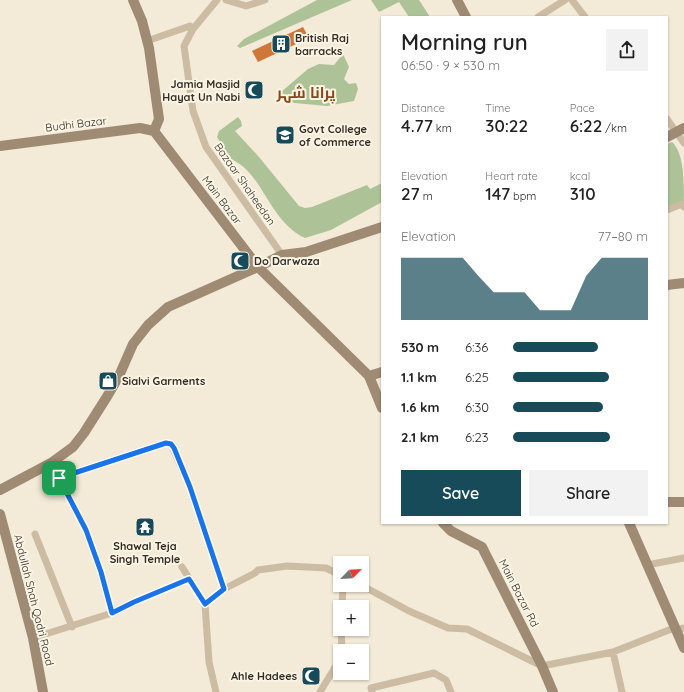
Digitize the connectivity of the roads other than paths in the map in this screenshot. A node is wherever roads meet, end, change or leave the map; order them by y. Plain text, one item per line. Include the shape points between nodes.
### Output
1 (133, 0) edge
2 (217, 0) edge
3 (226, 0) edge
4 (265, 0) edge
5 (456, 0) edge
6 (565, 0) edge
7 (572, 0) edge
8 (465, 16) edge
9 (540, 16) edge
10 (584, 16) edge
11 (193, 29) junction
12 (147, 41) junction
13 (668, 120) edge
14 (681, 130) edge
15 (154, 131) junction
16 (668, 136) edge
17 (684, 143) edge
18 (0, 146) edge
19 (684, 207) edge
20 (668, 210) edge
21 (381, 227) edge
22 (282, 255) junction
23 (258, 267) junction
24 (684, 283) edge
25 (668, 285) edge
26 (381, 372) edge
27 (369, 376) junction
28 (381, 406) edge
29 (51, 464) junction
30 (59, 478) junction
31 (0, 490) edge
32 (668, 502) edge
33 (684, 502) edge
34 (0, 514) edge
35 (444, 524) edge
36 (629, 524) edge
37 (35, 534) dead end
38 (684, 558) edge
39 (647, 565) junction
40 (182, 567) dead end
41 (333, 572) edge
42 (189, 579) junction
43 (224, 589) junction
44 (369, 589) edge
45 (205, 604) junction
46 (112, 613) junction
47 (72, 627) junction
48 (678, 629) edge
49 (33, 638) junction
50 (684, 648) edge
51 (613, 652) junction
52 (542, 666) junction
53 (333, 671) edge
54 (43, 692) edge
55 (216, 692) edge
56 (320, 692) edge
57 (372, 692) edge
58 (451, 692) edge
59 (553, 692) edge
60 (622, 692) edge

1 - 12 street
2 - 11 street, Bazaar Shaheedan
3 - 4 street via 246,6
5 - 8 street
6 - 9 street
7 - 10 street
11 - 12 street via 190,26
11 - 22 street, Bazaar Shaheedan via 184,46 185,57 194,111 206,147
12 - 15 street via 159,119
13 - 14 street
14 - 16 street
14 - 17 street
15 - 18 street, Budhi Bazar via 140,128
15 - 23 street, Main Bazar
19 - 20 street via 682,204
21 - 22 street via 306,252
22 - 23 street
23 - 27 street, Main Bazar
23 - 29 street via 168,307 148,325 133,344 119,376 84,433 73,447
24 - 25 street
26 - 27 street
27 - 28 street
29 - 30 street
29 - 31 street
30 - 43 street via 166,443 171,444 190,487
30 - 46 street via 86,530
32 - 33 street
34 - 49 street, Abdullah Shah Qadri Road
35 - 52 street, Main Bazar Rd via 451,531 482,547
36 - 39 street
37 - 47 street
38 - 39 street
39 - 48 street
40 - 42 street
41 - 43 street via 326,568 287,566 258,570 255,574
42 - 45 street
42 - 46 street
43 - 45 street
44 - 52 street via 409,611 448,628 467,629
45 - 55 street via 209,662
46 - 47 street
47 - 49 street
48 - 50 street
48 - 51 street
49 - 54 street, Abdullah Shah Qadri Road
51 - 52 street
51 - 60 street
52 - 59 street, Main Bazar Rd
53 - 56 street
57 - 58 street via 371,688 434,673 446,680

